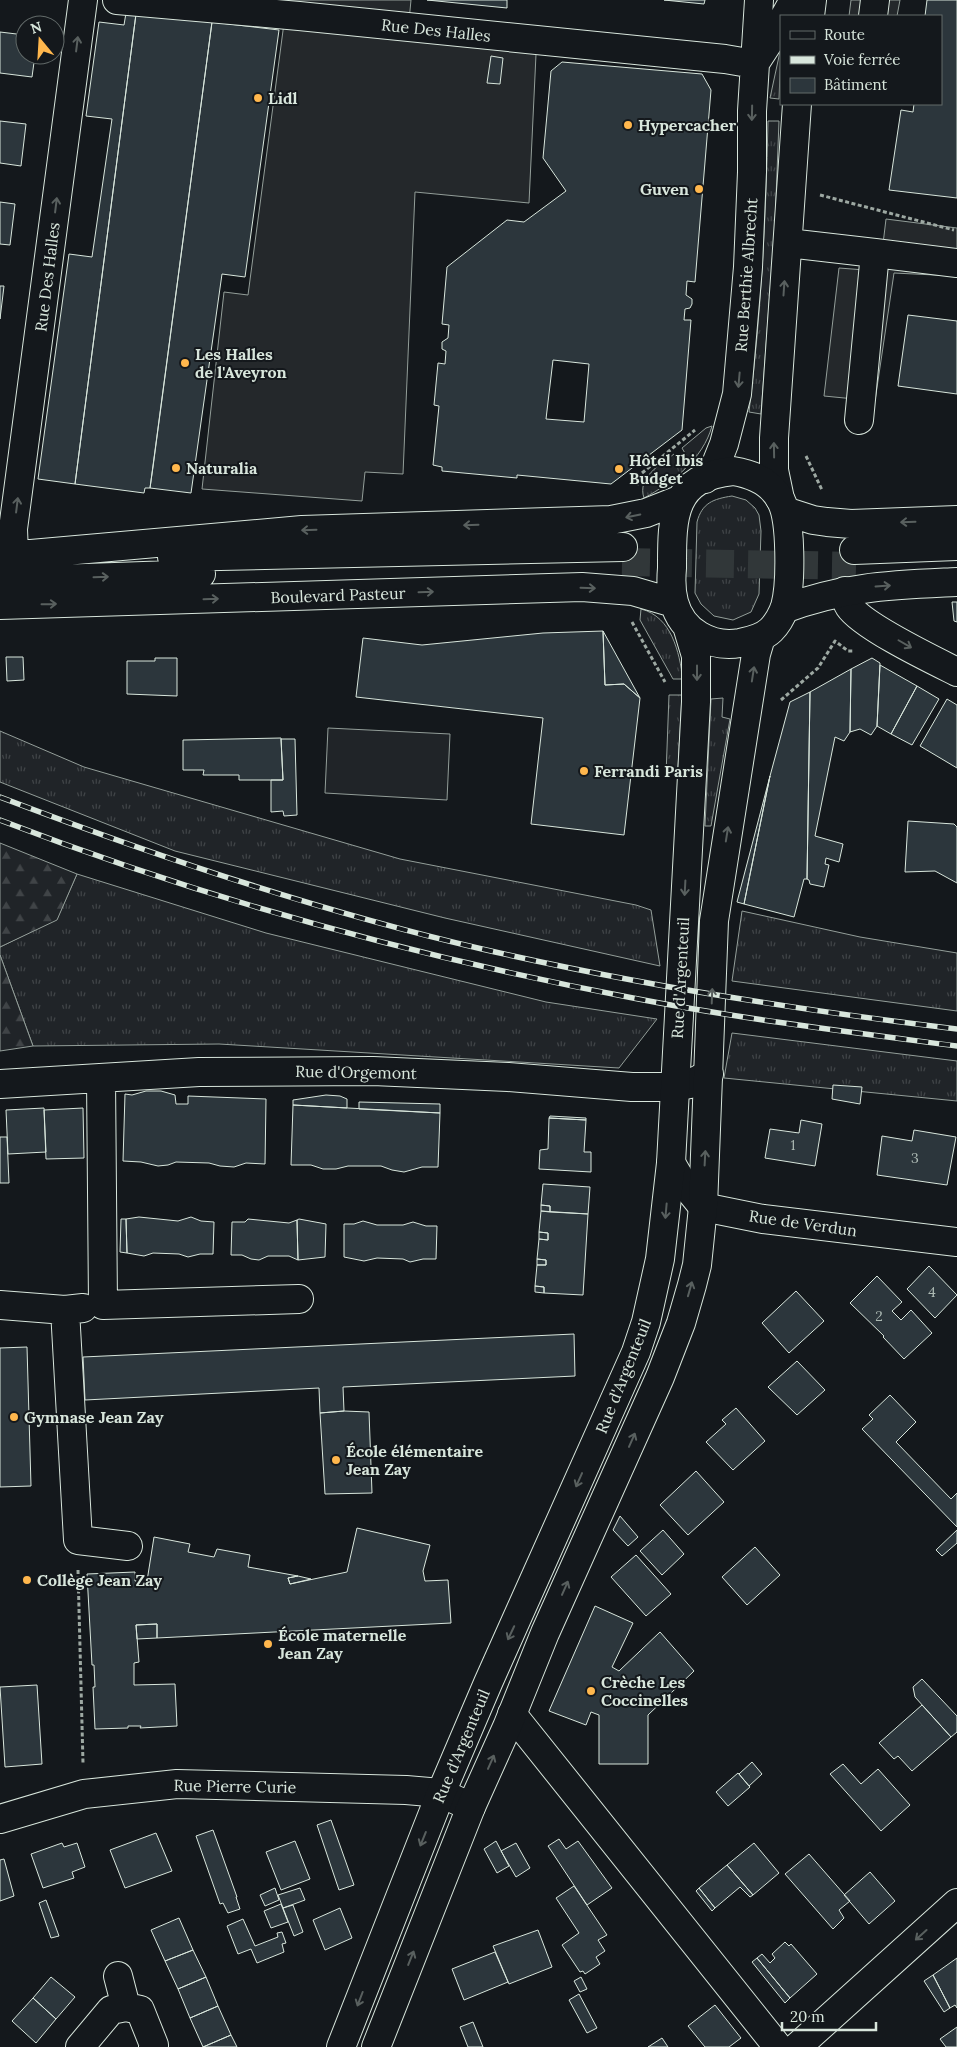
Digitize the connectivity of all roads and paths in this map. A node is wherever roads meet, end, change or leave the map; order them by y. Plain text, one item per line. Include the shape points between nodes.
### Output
1 (83, 0) edge
2 (116, 0) edge
3 (759, 0) edge
4 (794, 0) edge
5 (812, 0) edge
6 (875, 0) edge
7 (786, 15) edge
8 (810, 15) edge
9 (873, 15) edge
10 (780, 25) edge
11 (754, 64) junction
12 (797, 105) edge
13 (819, 194) dead end
14 (957, 231) edge
15 (788, 243) junction
16 (875, 253) junction
17 (957, 263) edge
18 (858, 420) dead end
19 (696, 429) dead end
20 (804, 449) dead end
21 (705, 479) junction
22 (633, 492) dead end
23 (823, 492) dead end
24 (679, 500) junction
25 (783, 505) junction
26 (957, 520) edge
27 (957, 546) edge
28 (15, 554) edge
29 (957, 562) edge
30 (0, 581) edge
31 (957, 582) edge
32 (845, 591) junction
33 (0, 605) edge
34 (784, 609) junction
35 (681, 615) junction
36 (629, 617) dead end
37 (761, 637) junction
38 (834, 641) dead end
39 (957, 672) edge
40 (672, 686) dead end
41 (781, 700) dead end
42 (709, 1074) junction
43 (102, 1078) junction
44 (0, 1084) edge
45 (674, 1088) junction
46 (671, 1163) junction
47 (702, 1207) junction
48 (957, 1242) edge
49 (299, 1299) dead end
50 (0, 1305) edge
51 (103, 1305) junction
52 (64, 1310) junction
53 (78, 1540) junction
54 (128, 1546) dead end
55 (512, 1714) junction
56 (441, 1793) junction
57 (84, 1794) junction
58 (471, 1807) junction
59 (0, 1820) edge
60 (957, 1902) edge
61 (118, 1976) dead end
62 (126, 2007) junction
63 (808, 2043) edge
64 (80, 2047) edge
65 (153, 2047) edge
66 (341, 2047) edge
67 (376, 2047) edge
68 (778, 2047) edge

28 -> 1 main road, Rue Des Halles via 13,529
2 - 11 main road, Rue Des Halles
3 - 11 main road, Rue Berthie Albrecht
4 - 7 main road
5 - 8 main road
6 - 9 main road
10 - 11 main road
11 -> 21 main road, Rue Berthie Albrecht via 748,267 737,394 724,444 716,464
12 - 15 main road
13 - 14 path
15 - 16 main road
25 -> 15 main road via 774,470 774,438
16 - 17 main road
16 - 18 main road
19 - 22 path via 642,473
20 - 23 path
21 - 24 main road
21 - 25 main road via 719,472 747,473 761,479
24 -> 28 main road via 646,514 610,520 302,530
24 - 35 main road via 672,530 671,586
26 -> 25 main road via 835,523 813,520
25 - 34 main road via 788,538
27 - 29 main road via 855,558
30 -> 28 main road, Boulevard Pasteur via 402,567 622,554 159,558
32 -> 31 main road
32 - 34 main road
32 -> 39 main road via 847,605 858,616
33 -> 35 main road, Boulevard Pasteur via 582,587 633,592
34 - 37 main road via 770,631
35 - 37 main road via 704,639 727,645
35 -> 45 main road, Rue d'Argenteuil via 693,642 697,670
36 - 40 path via 665,683
42 -> 37 main road, Rue d'Argenteuil via 714,921
38 - 41 path via 818,668
42 - 45 main road, Rue d'Orgemont
47 -> 42 main road, Rue d'Argenteuil
43 - 44 main road, Rue d'Orgemont
43 - 45 main road, Rue d'Orgemont via 199,1072 373,1071
43 - 51 main road
45 - 46 main road, Rue d'Argenteuil
46 - 47 main road
46 -> 56 main road, Rue d'Argenteuil via 660,1259 636,1352
47 - 48 main road, Rue de Verdun via 763,1219
55 -> 47 main road, Rue d'Argenteuil via 681,1323 697,1264
49 - 51 main road
50 - 52 main road
51 - 52 main road
52 - 53 main road
53 - 54 main road
53 - 57 path
58 -> 55 main road, Rue d'Argenteuil
55 - 68 main road
56 - 57 main road, Rue Pierre Curie via 177,1784
56 - 58 main road, Rue Pierre Curie
56 -> 66 main road, Rue d'Argenteuil
57 - 59 main road, Rue Pierre Curie
67 -> 58 main road, Rue d'Argenteuil
60 -> 63 main road
61 - 62 main road
62 - 64 main road via 111,2010
62 - 65 main road via 140,2010

